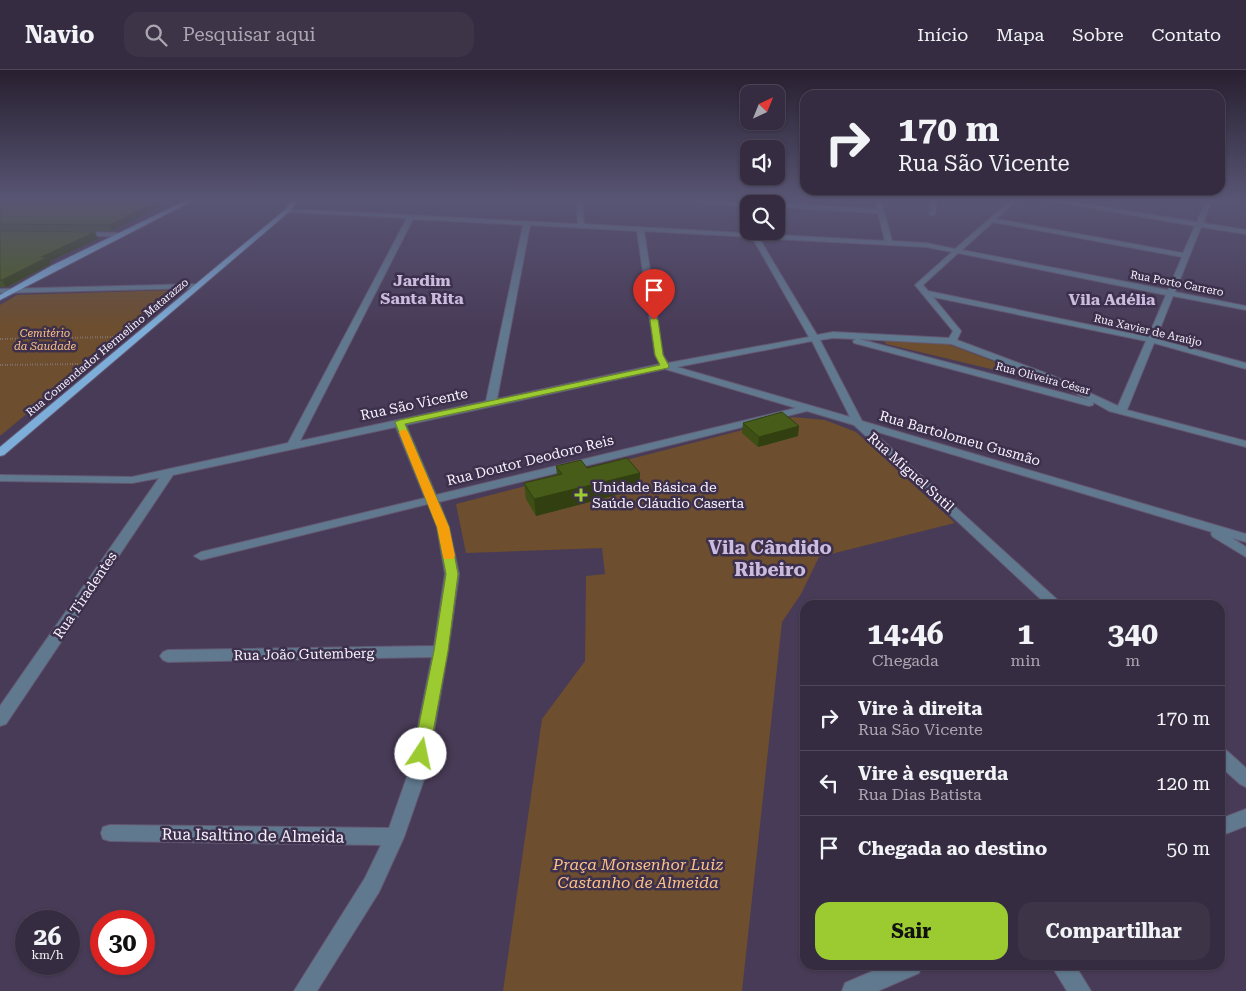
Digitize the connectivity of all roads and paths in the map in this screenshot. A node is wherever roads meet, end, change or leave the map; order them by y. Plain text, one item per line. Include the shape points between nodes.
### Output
1 (103, 243) edge
2 (249, 243) edge
3 (397, 243) edge
4 (523, 243) edge
5 (642, 243) edge
6 (759, 243) edge
7 (896, 243) edge
8 (965, 243) edge
9 (1115, 243) edge
10 (1191, 243) edge
11 (956, 251) junction
12 (1186, 256) junction
13 (197, 286) junction
14 (0, 291) edge
15 (10, 291) junction
16 (926, 293) junction
17 (1171, 293) junction
18 (0, 298) edge
19 (1246, 308) edge
20 (833, 335) joint
21 (114, 337) dead end
22 (814, 338) junction
23 (0, 339) edge
24 (1151, 340) junction
25 (875, 341) junction
26 (952, 341) junction
27 (78, 364) dead end
28 (0, 365) edge
29 (665, 366) junction
30 (1246, 366) edge
31 (1048, 377) junction
32 (1032, 388) junction
33 (491, 403) junction
34 (808, 408) junction
35 (1121, 411) junction
36 (400, 422) junction
37 (858, 424) junction
38 (1246, 444) edge
39 (292, 446) junction
40 (0, 453) edge
41 (169, 472) junction
42 (0, 478) edge
43 (432, 500) junction
44 (1207, 527) junction
45 (1246, 538) edge
46 (1246, 553) edge
47 (201, 556) dead end
48 (1051, 600) edge
49 (441, 651) junction
50 (168, 656) dead end
51 (0, 718) edge
52 (1225, 760) edge
53 (1246, 779) edge
54 (1246, 817) edge
55 (1225, 826) edge
56 (110, 833) dead end
57 (395, 838) junction
58 (901, 970) edge
59 (1065, 970) edge
60 (305, 991) edge
61 (853, 991) edge
62 (1080, 991) edge

1 - 15 main road
2 - 13 main road, Rua Comendador Hermelino Matarazzo
3 - 39 street
4 - 33 street
5 - 29 street via 659,355
6 - 22 street, Rua Miguel Sutil
7 - 11 street, Rua Porto Carrero
8 - 11 street
9 - 12 street
10 - 12 street
11 - 16 street via 920,285
11 - 17 street, Rua Porto Carrero
12 - 17 street
13 - 15 street
13 - 40 main road, Rua Comendador Hermelino Matarazzo
14 - 15 street
15 - 18 main road
16 - 24 street, Rua Xavier de Araújo
16 - 26 street via 957,331
17 - 19 street, Rua Porto Carrero
17 - 24 street
20 - 22 street, Rua São Vicente
20 - 25 street, Rua Oliveira César
21 - 23 path
22 - 29 street, Rua São Vicente
22 - 37 street, Rua Miguel Sutil
24 - 30 street, Rua Xavier de Araújo
24 - 35 street
25 - 26 street
25 - 32 street, Rua Oliveira César
26 - 31 street
27 - 28 path
29 - 33 street, Rua São Vicente
29 - 34 street, Rua Bartolomeu Gusmão
31 - 32 street
31 - 35 street
32 - 35 street, Rua Oliveira César
33 - 36 street, Rua São Vicente
34 - 37 street, Rua Bartolomeu Gusmão
34 - 43 street, Rua Doutor Deodoro Reis
35 - 38 street, Rua Oliveira César
36 - 39 street, Rua São Vicente
36 - 43 street
37 - 44 street, Rua Bartolomeu Gusmão
37 - 48 street, Rua Miguel Sutil
39 - 41 street, Rua São Vicente
41 - 42 street, Rua São Vicente via 132,480
41 - 51 street, Rua Tiradentes
43 - 47 street, Rua Doutor Deodoro Reis
43 - 49 street via 443,527 452,574
44 - 45 street, Rua Bartolomeu Gusmão
44 - 46 street
49 - 50 street, Rua João Gutemberg
49 - 57 street via 418,771
52 - 53 street
54 - 55 street
56 - 57 street, Rua Isaltino de Almeida
57 - 60 street via 372,885
58 - 61 street
59 - 62 street

